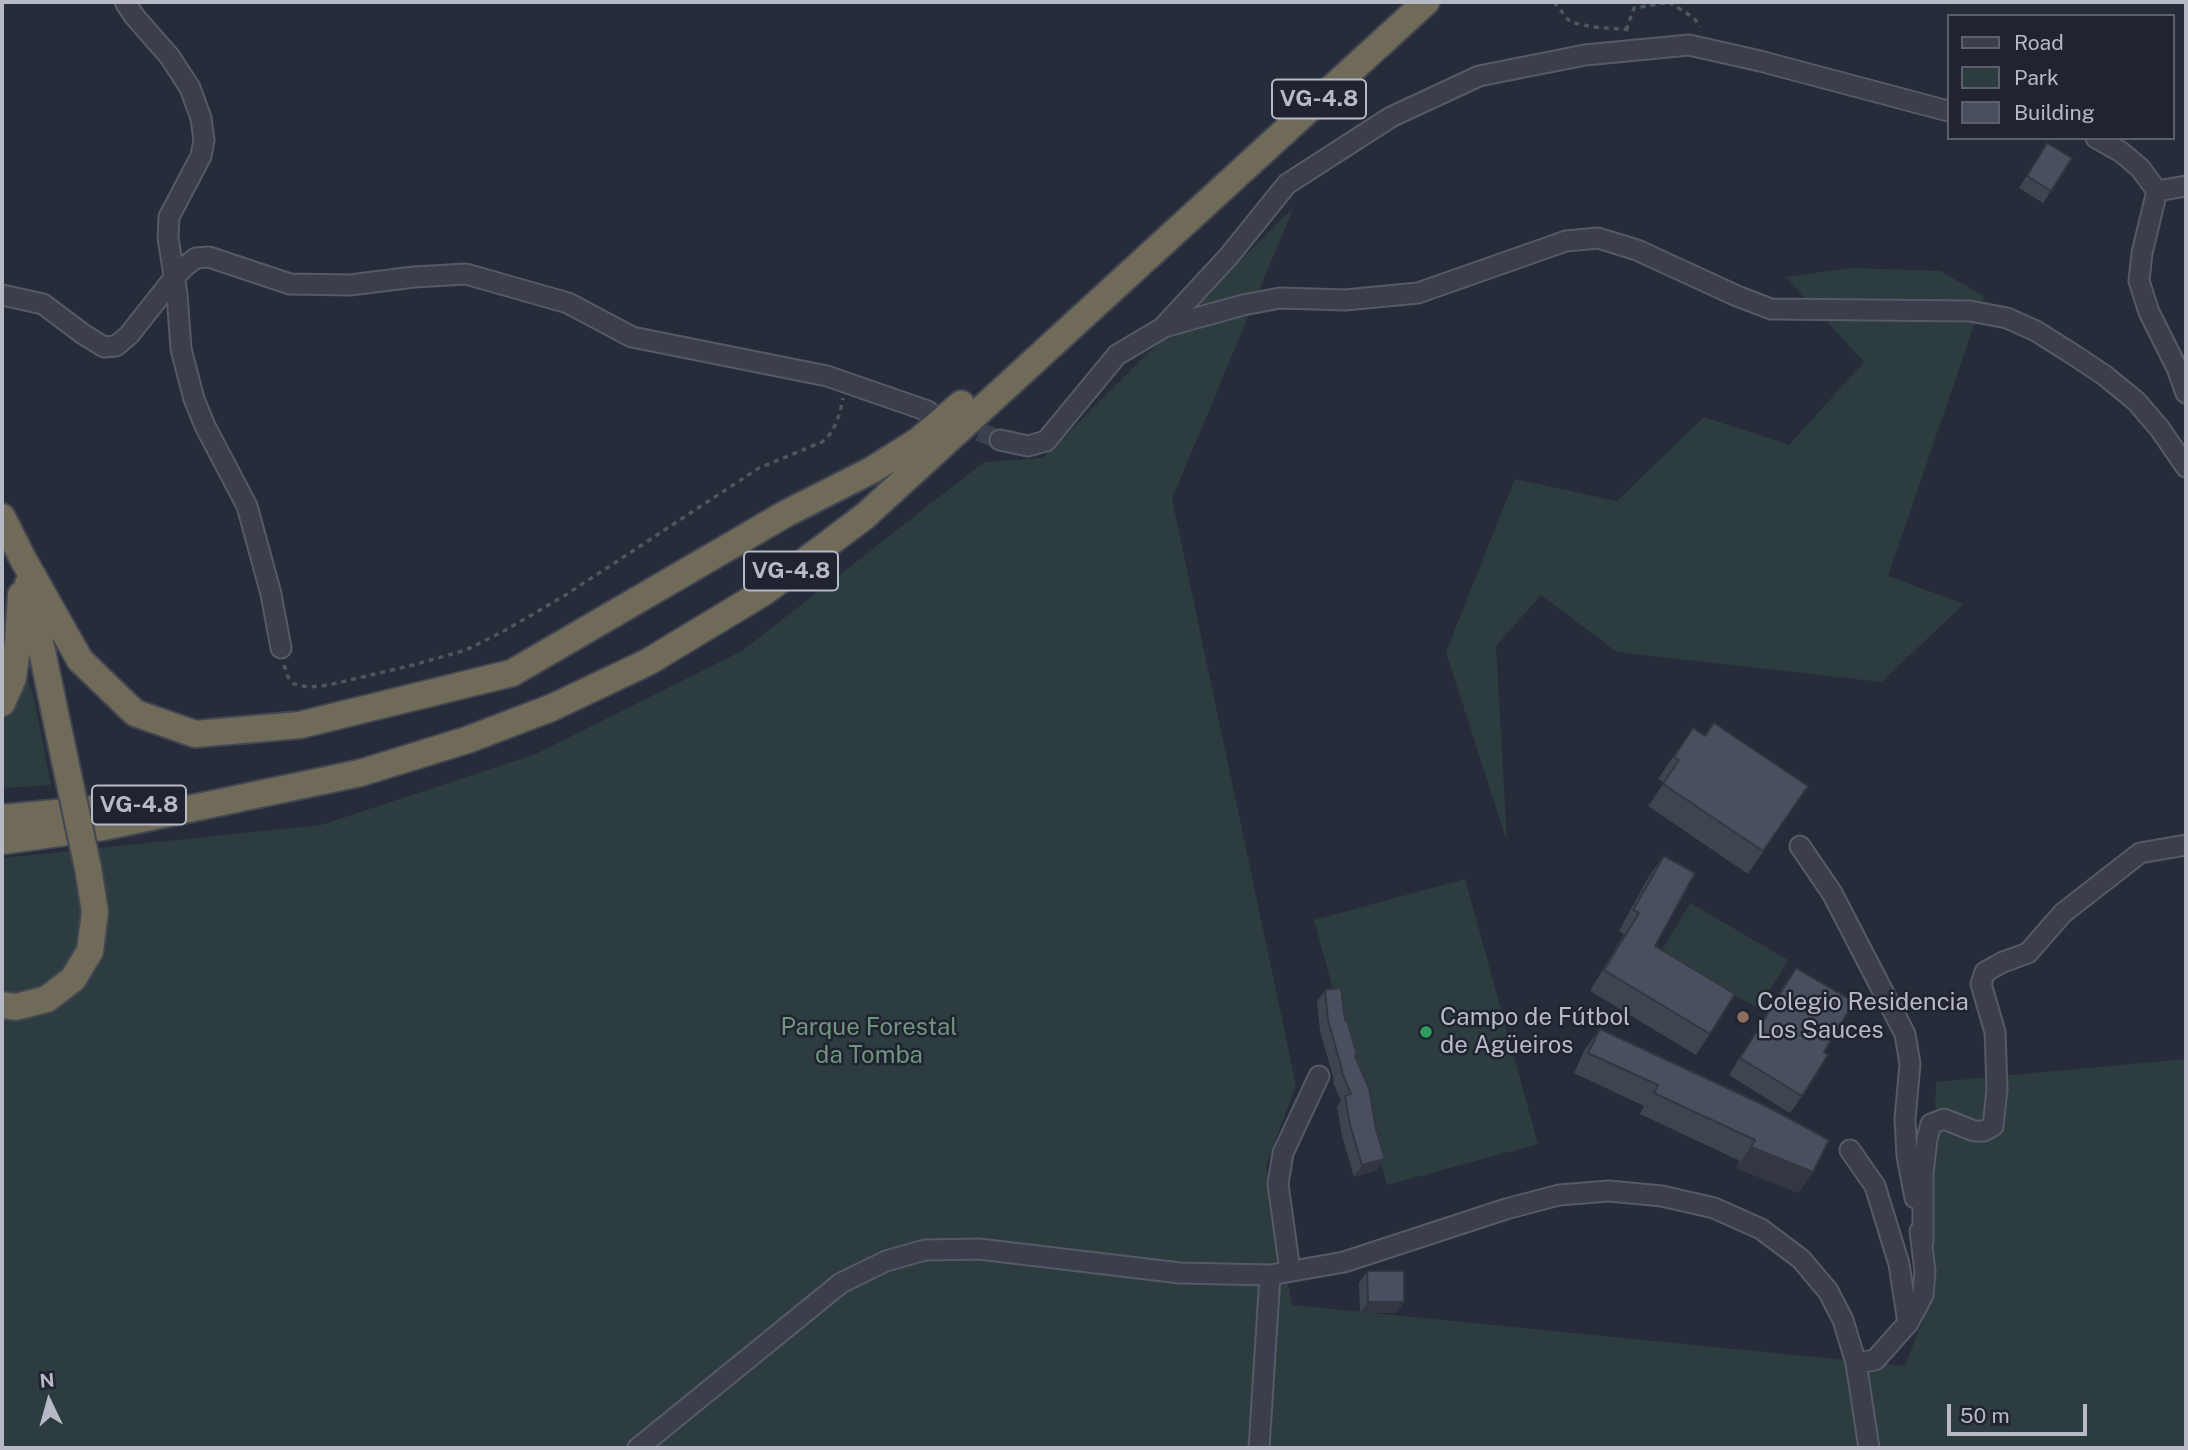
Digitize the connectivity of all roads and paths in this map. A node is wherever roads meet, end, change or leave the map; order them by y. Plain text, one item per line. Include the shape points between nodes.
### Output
1 (125, 2) edge
2 (1426, 2) edge
3 (1554, 2) edge
4 (1669, 2) edge
5 (1626, 30) junction
6 (1636, 30) dead end
7 (1716, 53) junction
8 (1946, 110) edge
9 (2100, 140) edge
10 (2186, 186) edge
11 (2157, 191) junction
12 (1213, 196) junction
13 (174, 278) junction
14 (2, 295) edge
15 (1164, 327) junction
16 (846, 383) junction
17 (2186, 393) edge
18 (928, 411) dead end
19 (1000, 440) tunnel mouth
20 (2186, 467) edge
21 (2, 517) edge
22 (23, 559) junction
23 (281, 648) joint
24 (2, 703) edge
25 (276, 791) junction
26 (2, 818) edge
27 (2, 841) edge
28 (2186, 845) edge
29 (1800, 846) dead end
30 (2, 1005) edge
31 (1319, 1076) dead end
32 (1850, 1150) dead end
33 (1923, 1242) junction
34 (1290, 1271) junction
35 (1270, 1275) junction
36 (1908, 1323) junction
37 (1856, 1363) junction
38 (638, 1448) edge
39 (1259, 1448) edge
40 (1869, 1448) edge

1 - 13 street via 170,57 190,88 201,118 201,156 169,217
2 - 12 highway, VG-4.8
3 - 5 path via 1570,22
4 - 5 path via 1634,8
4 - 7 path via 1694,18
5 - 6 path
7 - 8 street
7 - 15 street via 1689,45 1585,55 1479,76 1391,117 1287,184
9 - 11 street via 2140,168
10 - 11 street
11 - 17 street via 2139,281
12 - 22 highway via 1139,244 918,441 512,673 300,725 195,734 135,713 80,660
12 - 25 highway, VG-4.8 via 865,516 764,592 648,662 551,708 360,773
13 - 14 street via 116,346 104,347 43,304
13 - 16 street via 196,258 209,257 290,284 350,285 466,274 568,303 632,337
13 - 23 street via 187,376 205,426 247,506
15 - 19 street via 1117,355 1046,441 1028,446
15 - 20 street via 1280,298 1345,300 1418,293 1566,241 1598,238 1637,250 1771,309 1958,310 2007,318 2036,331 2126,392
16 - 18 street
16 - 23 path via 840,413 822,442 759,468 564,596 466,650 309,687 294,684 288,677
21 - 22 highway
22 - 24 highway via 19,641 13,678
22 - 30 highway, bridge via 95,912 90,951 74,979 47,999 16,1007
25 - 26 highway, VG-4.8
25 - 27 highway via 103,827
28 - 33 street via 2140,853 2063,913 2028,953 1985,972 1981,984 1995,1032 1993,1126 1974,1131 1944,1119 1931,1124 1923,1174
29 - 33 street via 1832,893 1905,1034 1910,1064 1907,1156
31 - 34 street via 1283,1153 1278,1184
32 - 36 street via 1875,1186 1899,1264
33 - 36 street via 1923,1295
34 - 35 street
34 - 37 street via 1344,1262 1559,1195 1609,1191 1662,1196 1714,1208 1761,1228 1801,1259 1828,1291
35 - 38 street via 1180,1273 979,1249 925,1250 841,1283
35 - 39 street
36 - 37 street via 1875,1360
37 - 40 street

